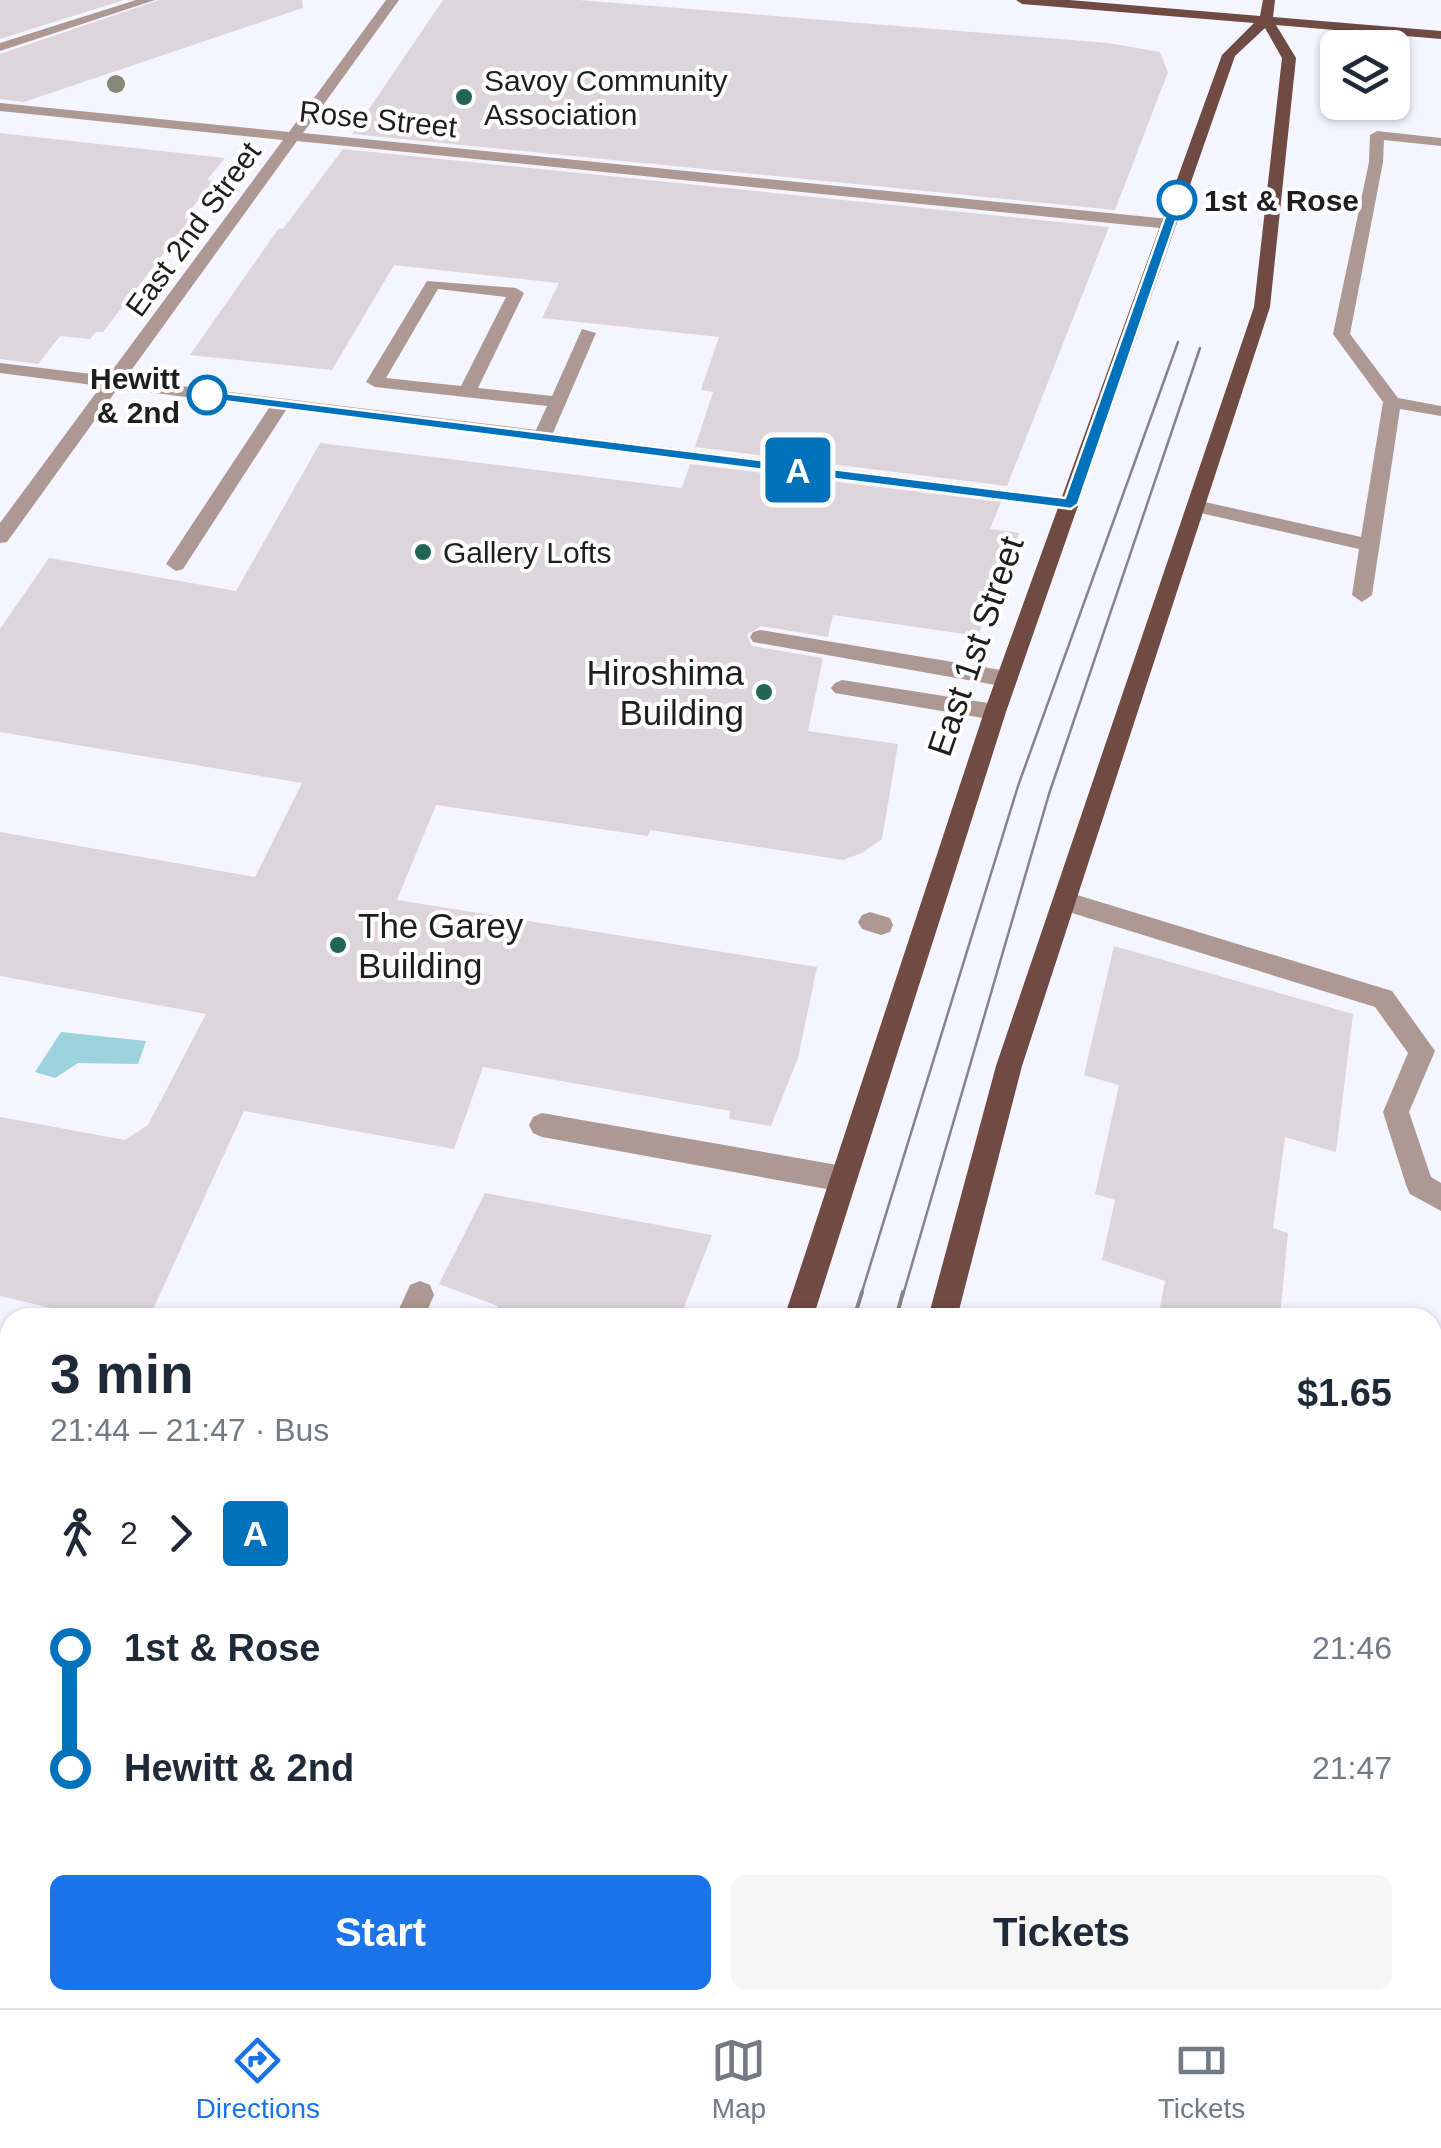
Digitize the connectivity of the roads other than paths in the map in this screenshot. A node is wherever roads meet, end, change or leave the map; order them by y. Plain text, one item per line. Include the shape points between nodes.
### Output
1 (149, 0) edge
2 (393, 0) edge
3 (1022, 0) edge
4 (1269, 0) edge
5 (1266, 19) junction
6 (1441, 35) edge
7 (0, 47) edge
8 (0, 107) edge
9 (294, 138) junction
10 (1441, 142) edge
11 (1169, 224) junction
12 (588, 334) dead end
13 (0, 368) edge
14 (114, 382) junction
15 (376, 382) junction
16 (467, 392) junction
17 (556, 402) junction
18 (1392, 402) junction
19 (280, 405) junction
20 (1441, 411) edge
21 (357, 414) junction
22 (542, 438) junction
23 (1071, 504) junction
24 (1196, 506) junction
25 (0, 537) edge
26 (1370, 545) junction
27 (176, 564) dead end
28 (1362, 596) dead end
29 (760, 638) dead end
30 (1007, 679) junction
31 (842, 688) dead end
32 (995, 712) junction
33 (1064, 900) junction
34 (1431, 1050) edge
35 (542, 1125) dead end
36 (843, 1178) junction
37 (1441, 1198) edge
38 (801, 1308) edge
39 (945, 1308) edge

1 - 7 street
2 - 9 street, East 2nd Street
3 - 5 main road
4 - 5 main road
5 - 6 main road
5 - 11 main road, East 1st Street via 1229,55
5 - 24 main road via 1289,58 1262,307
8 - 9 street, Rose Street
9 - 11 street, Rose Street
9 - 14 street, East 2nd Street
10 - 18 street via 1377,135 1341,334
11 - 23 main road, East 1st Street
12 - 17 street
13 - 14 street
14 - 19 street
14 - 25 street, East 2nd Street
15 - 16 street
15 - 16 street via 433,284 516,293
15 - 21 street
16 - 17 street
17 - 22 street
18 - 20 street
18 - 26 street
19 - 21 street
19 - 27 street
21 - 22 street
22 - 23 street
23 - 30 main road, East 1st Street
24 - 26 street
24 - 33 main road
26 - 28 street
29 - 30 street
30 - 32 main road, East 1st Street
31 - 32 street
32 - 36 main road, East 1st Street
33 - 34 street via 1382,999
33 - 39 main road via 1009,1066
34 - 37 street via 1396,1112 1420,1185
35 - 36 street
36 - 38 main road, East 1st Street

